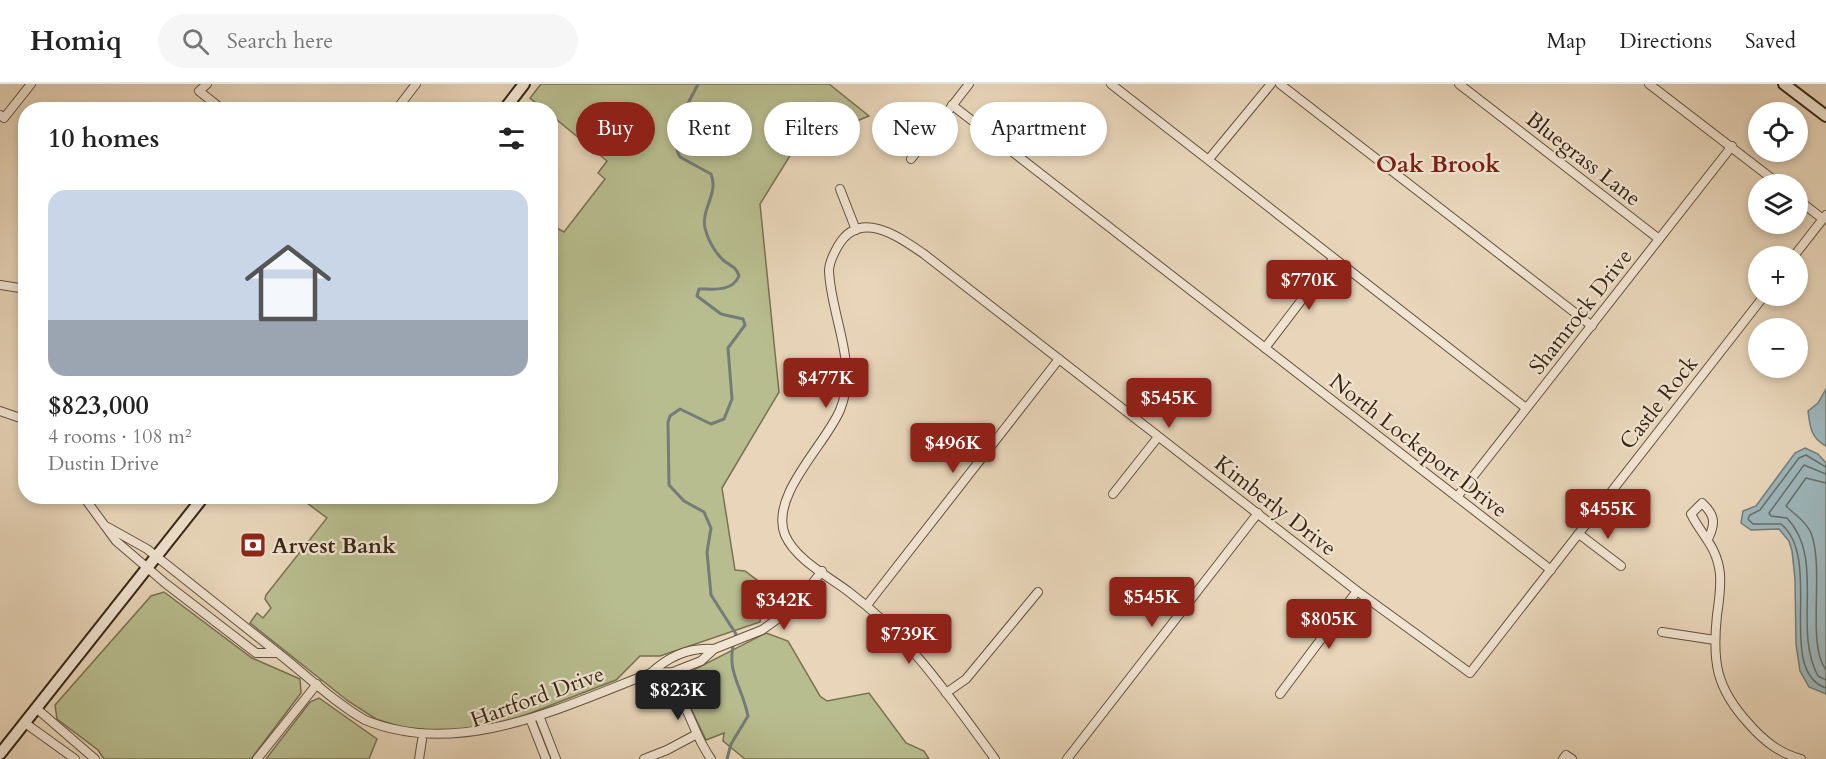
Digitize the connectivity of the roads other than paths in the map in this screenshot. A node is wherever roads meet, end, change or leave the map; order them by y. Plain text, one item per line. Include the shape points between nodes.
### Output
1 (31, 84) edge
2 (207, 84) edge
3 (416, 84) edge
4 (524, 84) edge
5 (969, 84) edge
6 (1271, 84) edge
7 (1280, 84) edge
8 (1459, 84) edge
9 (1649, 84) edge
10 (1784, 84) edge
11 (1115, 85) edge
12 (213, 102) edge
13 (402, 102) edge
14 (510, 102) edge
15 (954, 102) edge
16 (958, 110) edge
17 (1826, 116) edge
18 (2, 117) edge
19 (1732, 146) junction
20 (913, 156) edge
21 (911, 159) dead end
22 (1209, 159) junction
23 (1767, 174) edge
24 (840, 189) dead end
25 (1808, 206) edge
26 (1824, 217) edge
27 (856, 230) junction
28 (1659, 239) junction
29 (1802, 246) edge
30 (1333, 259) junction
31 (0, 285) edge
32 (18, 288) edge
33 (1756, 306) edge
34 (1592, 326) junction
35 (1265, 348) junction
36 (1059, 359) junction
37 (1526, 408) junction
38 (0, 411) edge
39 (18, 417) edge
40 (1158, 437) junction
41 (1113, 494) dead end
42 (1457, 497) junction
43 (89, 504) edge
44 (198, 504) edge
45 (1258, 513) junction
46 (104, 525) junction
47 (1579, 534) junction
48 (1708, 537) dead end
49 (157, 557) junction
50 (1621, 566) dead end
51 (148, 569) junction
52 (1551, 570) junction
53 (822, 571) junction
54 (1357, 591) junction
55 (1038, 592) dead end
56 (867, 605) junction
57 (1662, 632) dead end
58 (1715, 640) junction
59 (714, 648) junction
60 (278, 653) junction
61 (1470, 673) joint
62 (651, 674) junction
63 (317, 684) junction
64 (946, 693) junction
65 (1280, 694) dead end
66 (36, 708) junction
67 (536, 720) junction
68 (25, 723) junction
69 (697, 734) junction
70 (422, 740) junction
71 (0, 754) edge
72 (75, 759) edge
73 (95, 759) edge
74 (257, 759) edge
75 (419, 759) edge
76 (546, 759) edge
77 (556, 759) edge
78 (644, 759) edge
79 (711, 759) edge
80 (995, 759) edge
81 (1068, 759) edge
82 (1801, 759) edge

1 - 18 street
2 - 12 street via 199,91
3 - 13 street
4 - 14 main road
5 - 15 street
6 - 22 street
7 - 34 street
8 - 28 street, Bluegrass Lane
9 - 19 street
10 - 17 main road
11 - 22 street
16 - 35 street, North Lockeport Drive
19 - 23 street
19 - 28 street, Shamrock Drive
20 - 21 street
22 - 30 street
24 - 27 street
25 - 26 street
26 - 29 street
27 - 36 street, Kimberly Drive via 878,227 893,232
27 - 53 street via 842,240 829,269 845,355 847,391 830,430 791,488 783,507 784,532 790,544
28 - 34 street, Shamrock Drive
30 - 35 street
30 - 37 street
31 - 32 street
33 - 47 street, Castle Rock
34 - 37 street, Shamrock Drive
35 - 42 street, North Lockeport Drive
36 - 40 street, Kimberly Drive
36 - 56 street
37 - 42 street, Shamrock Drive
38 - 39 street
40 - 41 street
40 - 45 street, Kimberly Drive
42 - 52 street, North Lockeport Drive
43 - 46 street, Hartford Drive
44 - 49 main road
45 - 54 street, Kimberly Drive
45 - 81 street
46 - 49 street, Hartford Drive
46 - 51 street, Hartford Drive
47 - 50 street
47 - 52 street, Castle Rock
48 - 58 street via 1720,573
49 - 51 main road
49 - 60 street, Hartford Drive
51 - 60 street, Hartford Drive via 256,653
51 - 66 main road
52 - 61 street, Castle Rock
53 - 56 street
53 - 59 street, Hartford Drive via 793,608 778,620
54 - 61 street, Kimberly Drive
54 - 65 street
55 - 64 street via 966,679
56 - 64 street via 919,656
57 - 58 street
58 - 82 street via 1716,674 1736,710 1782,754
59 - 62 street, Hartford Drive via 701,661 673,672
59 - 62 street, Hartford Drive via 697,647 666,660
60 - 63 street, Hartford Drive
62 - 67 street, Hartford Drive
62 - 69 street via 670,685 682,699
63 - 70 street, Hartford Drive via 365,720
63 - 74 street
64 - 80 street
66 - 68 main road
66 - 73 street
67 - 70 street, Hartford Drive via 469,740
67 - 76 street
67 - 77 street
68 - 71 main road
68 - 72 street
69 - 78 street
69 - 79 street
70 - 75 street

